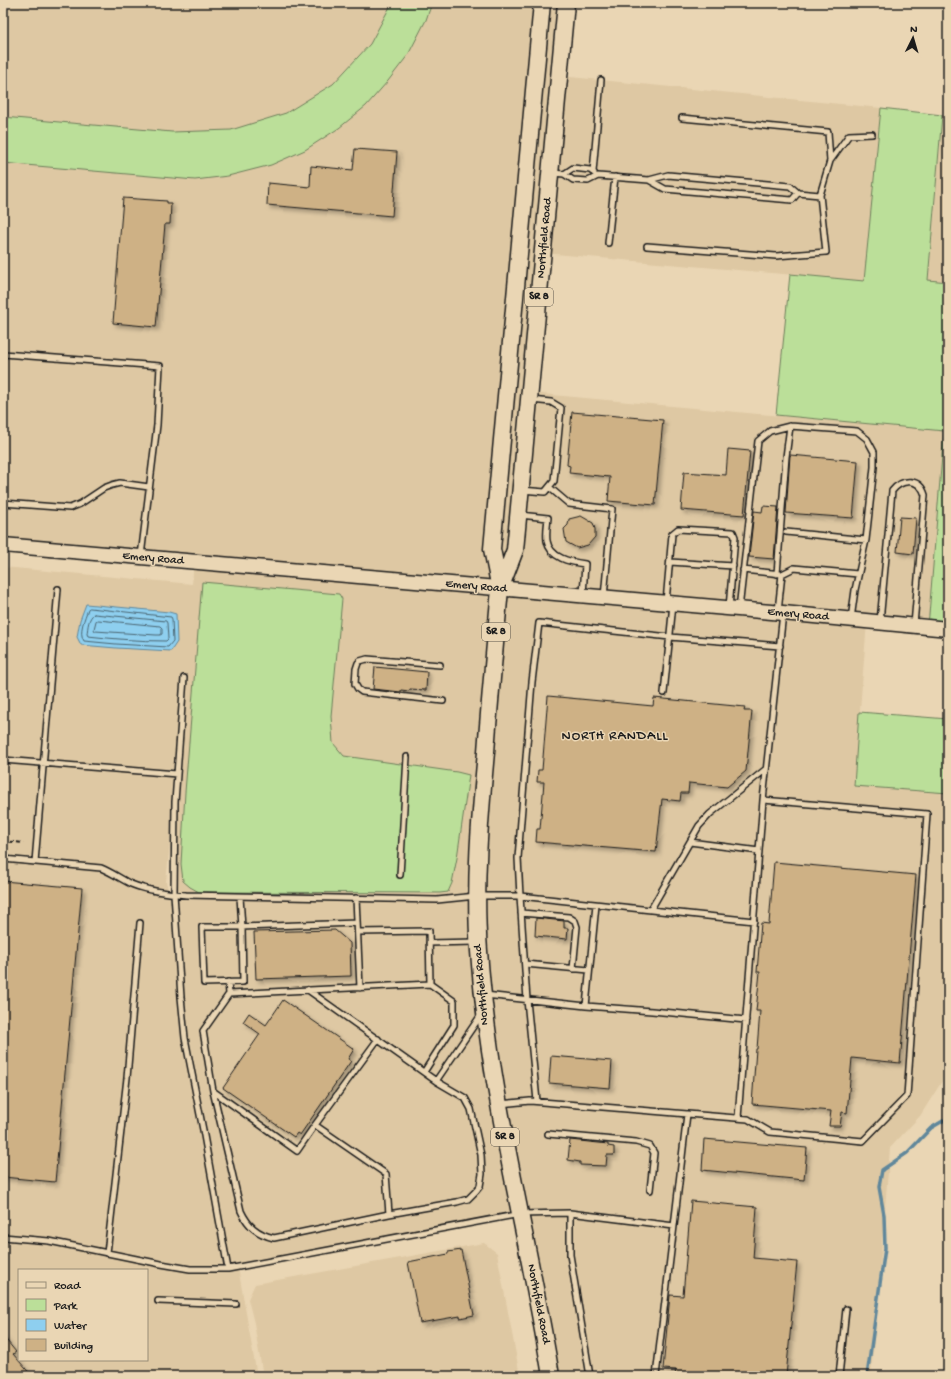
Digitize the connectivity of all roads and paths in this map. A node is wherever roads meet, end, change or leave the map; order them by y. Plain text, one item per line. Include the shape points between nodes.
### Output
1 (542, 3) edge
2 (566, 3) edge
3 (601, 80) dead end
4 (682, 118) dead end
5 (872, 134) dead end
6 (830, 161) junction
7 (526, 171) junction
8 (593, 172) junction
9 (557, 173) junction
10 (598, 176) junction
11 (615, 177) junction
12 (649, 180) junction
13 (798, 193) junction
14 (820, 195) junction
15 (608, 243) dead end
16 (647, 246) dead end
17 (3, 354) edge
18 (507, 391) junction
19 (530, 396) junction
20 (790, 426) junction
21 (149, 487) junction
22 (549, 487) junction
23 (521, 490) junction
24 (3, 503) edge
25 (519, 515) junction
26 (786, 532) dead end
27 (866, 540) junction
28 (3, 545) edge
29 (140, 558) junction
30 (670, 562) junction
31 (733, 566) junction
32 (743, 570) junction
33 (779, 574) junction
34 (858, 574) junction
35 (58, 589) dead end
36 (500, 589) junction
37 (583, 596) junction
38 (604, 598) junction
39 (669, 604) junction
40 (734, 609) junction
41 (781, 613) junction
42 (851, 620) junction
43 (880, 623) junction
44 (914, 626) junction
45 (948, 629) edge
46 (670, 637) junction
47 (780, 646) junction
48 (440, 665) dead end
49 (184, 678) dead end
50 (664, 693) dead end
51 (443, 700) dead end
52 (407, 757) dead end
53 (3, 760) edge
54 (43, 763) junction
55 (766, 769) junction
56 (177, 774) junction
57 (763, 800) junction
58 (3, 841) edge
59 (690, 842) junction
60 (24, 843) dead end
61 (759, 851) junction
62 (3, 859) edge
63 (35, 862) junction
64 (400, 875) dead end
65 (174, 894) junction
66 (476, 896) junction
67 (520, 896) junction
68 (240, 897) junction
69 (356, 898) junction
70 (596, 905) junction
71 (651, 909) junction
72 (521, 913) junction
73 (754, 921) junction
74 (140, 923) dead end
75 (357, 923) junction
76 (242, 927) junction
77 (358, 932) junction
78 (478, 942) junction
79 (429, 943) junction
80 (525, 964) junction
81 (573, 969) junction
82 (589, 970) junction
83 (228, 982) junction
84 (430, 984) junction
85 (360, 988) junction
86 (308, 990) junction
87 (229, 994) junction
88 (527, 1000) junction
89 (483, 1003) junction
90 (586, 1006) junction
91 (746, 1020) junction
92 (378, 1039) junction
93 (424, 1072) junction
94 (436, 1080) junction
95 (213, 1091) junction
96 (537, 1101) junction
97 (499, 1104) junction
98 (687, 1114) junction
99 (738, 1118) junction
100 (316, 1125) junction
101 (548, 1134) dead end
102 (650, 1190) dead end
103 (570, 1213) junction
104 (389, 1214) junction
105 (520, 1214) junction
106 (674, 1226) junction
107 (3, 1237) edge
108 (107, 1253) junction
109 (228, 1268) junction
110 (158, 1301) dead end
111 (236, 1304) dead end
112 (846, 1309) dead end
113 (551, 1376) edge
114 (590, 1376) edge
115 (656, 1376) edge
116 (839, 1376) edge

1 - 7 main road, Northfield Road / SR 8
2 - 9 main road, Northfield Road / SR 8
3 - 8 lane
4 - 6 lane via 828,132
5 - 6 lane via 849,135
6 - 14 lane
7 - 9 main road
7 - 18 main road, Northfield Road / SR 8
8 - 9 lane via 573,168
8 - 10 lane
9 - 10 lane via 573,180 588,181
9 - 19 main road, Northfield Road / SR 8
10 - 11 lane
11 - 12 lane
11 - 15 lane
12 - 13 lane via 668,175 790,186
12 - 13 lane via 665,190 792,200
13 - 14 lane
14 - 16 lane via 826,252 776,256
17 - 21 lane via 160,366 157,426
18 - 19 main road
18 - 36 main road, Northfield Road / SR 8 via 492,549
19 - 22 lane via 561,408 554,481
19 - 23 main road, Northfield Road / SR 8
20 - 27 lane via 857,431 867,439 874,452 874,467
20 - 32 lane via 770,432 758,442
20 - 33 lane
21 - 24 lane via 120,483 112,485 70,508
21 - 29 lane
22 - 23 lane via 545,492
22 - 38 lane via 568,504 612,509
23 - 25 main road, Northfield Road / SR 8
25 - 36 main road, Northfield Road / SR 8 via 515,550
25 - 37 lane via 548,518 547,541 550,548 566,560 585,564
26 - 27 lane
27 - 34 lane
28 - 29 main road, Emery Road
29 - 36 main road, Emery Road
30 - 31 lane
30 - 31 lane via 672,534 678,529 686,529 733,532
30 - 39 lane
31 - 40 lane
32 - 33 lane
32 - 40 lane
33 - 34 lane via 794,568
33 - 41 lane
34 - 42 lane
35 - 54 lane
36 - 37 main road, Emery Road
36 - 66 main road, Northfield Road / SR 8 via 480,812
37 - 38 main road, Emery Road
38 - 39 main road, Emery Road
39 - 40 main road, Emery Road
39 - 46 lane
40 - 41 main road, Emery Road
41 - 42 main road, Emery Road
41 - 47 lane
42 - 43 main road, Emery Road
43 - 44 main road, Emery Road
43 - 44 lane via 892,491 898,484 907,482 918,483 925,495
44 - 45 main road, Emery Road
46 - 47 lane
46 - 50 lane
46 - 67 lane via 539,623 519,851
47 - 55 lane
48 - 51 lane via 360,660 355,684 362,692
49 - 56 lane
52 - 64 lane
53 - 54 lane
54 - 56 lane
54 - 63 lane
55 - 57 lane
55 - 59 lane via 710,814
56 - 65 lane
57 - 61 lane
57 - 99 lane via 927,814 907,1096 863,1141 770,1132 748,1118
58 - 60 path
59 - 61 lane
59 - 71 lane
61 - 73 lane
62 - 63 lane
63 - 65 lane via 101,868 143,888
65 - 68 lane
65 - 109 lane via 185,1038
66 - 67 lane
66 - 69 lane via 437,900
66 - 78 main road, Northfield Road / SR 8
67 - 70 lane
67 - 72 lane
68 - 69 lane
68 - 76 lane
69 - 75 lane
70 - 71 lane
70 - 82 lane
71 - 73 lane
72 - 80 lane
72 - 81 lane via 569,917 576,921
73 - 91 lane
74 - 108 lane via 127,1078
75 - 76 lane
75 - 77 lane
76 - 83 lane via 243,982
76 - 83 lane via 202,927 204,983
77 - 79 lane via 429,931
77 - 85 lane
78 - 79 lane
78 - 89 main road, Northfield Road / SR 8
79 - 84 lane
80 - 81 lane
80 - 88 lane
81 - 82 lane
82 - 90 lane
83 - 87 lane
84 - 85 lane
84 - 93 lane via 454,1001 454,1025
85 - 86 lane
86 - 87 lane
86 - 92 lane
87 - 95 lane via 203,1031
88 - 89 lane via 506,997
88 - 90 lane
88 - 96 lane
89 - 94 lane
89 - 97 main road, Northfield Road / SR 8
90 - 91 lane
91 - 99 lane
92 - 93 lane
92 - 100 lane
93 - 94 lane
94 - 104 lane via 465,1098 471,1108 481,1155 480,1186 468,1199
95 - 100 lane via 297,1151
95 - 104 lane via 241,1211 246,1222 255,1230 264,1236 274,1238
96 - 97 lane
96 - 98 lane
97 - 105 main road, Northfield Road / SR 8
98 - 99 lane
98 - 106 lane
100 - 104 lane via 386,1174
101 - 102 lane via 636,1142 650,1146 654,1153
103 - 105 lane
103 - 106 lane
103 - 114 lane via 570,1255
105 - 109 lane
105 - 113 main road, Northfield Road / SR 8
106 - 115 lane
107 - 108 lane via 49,1241
108 - 109 lane via 190,1269
110 - 111 lane
112 - 116 lane

